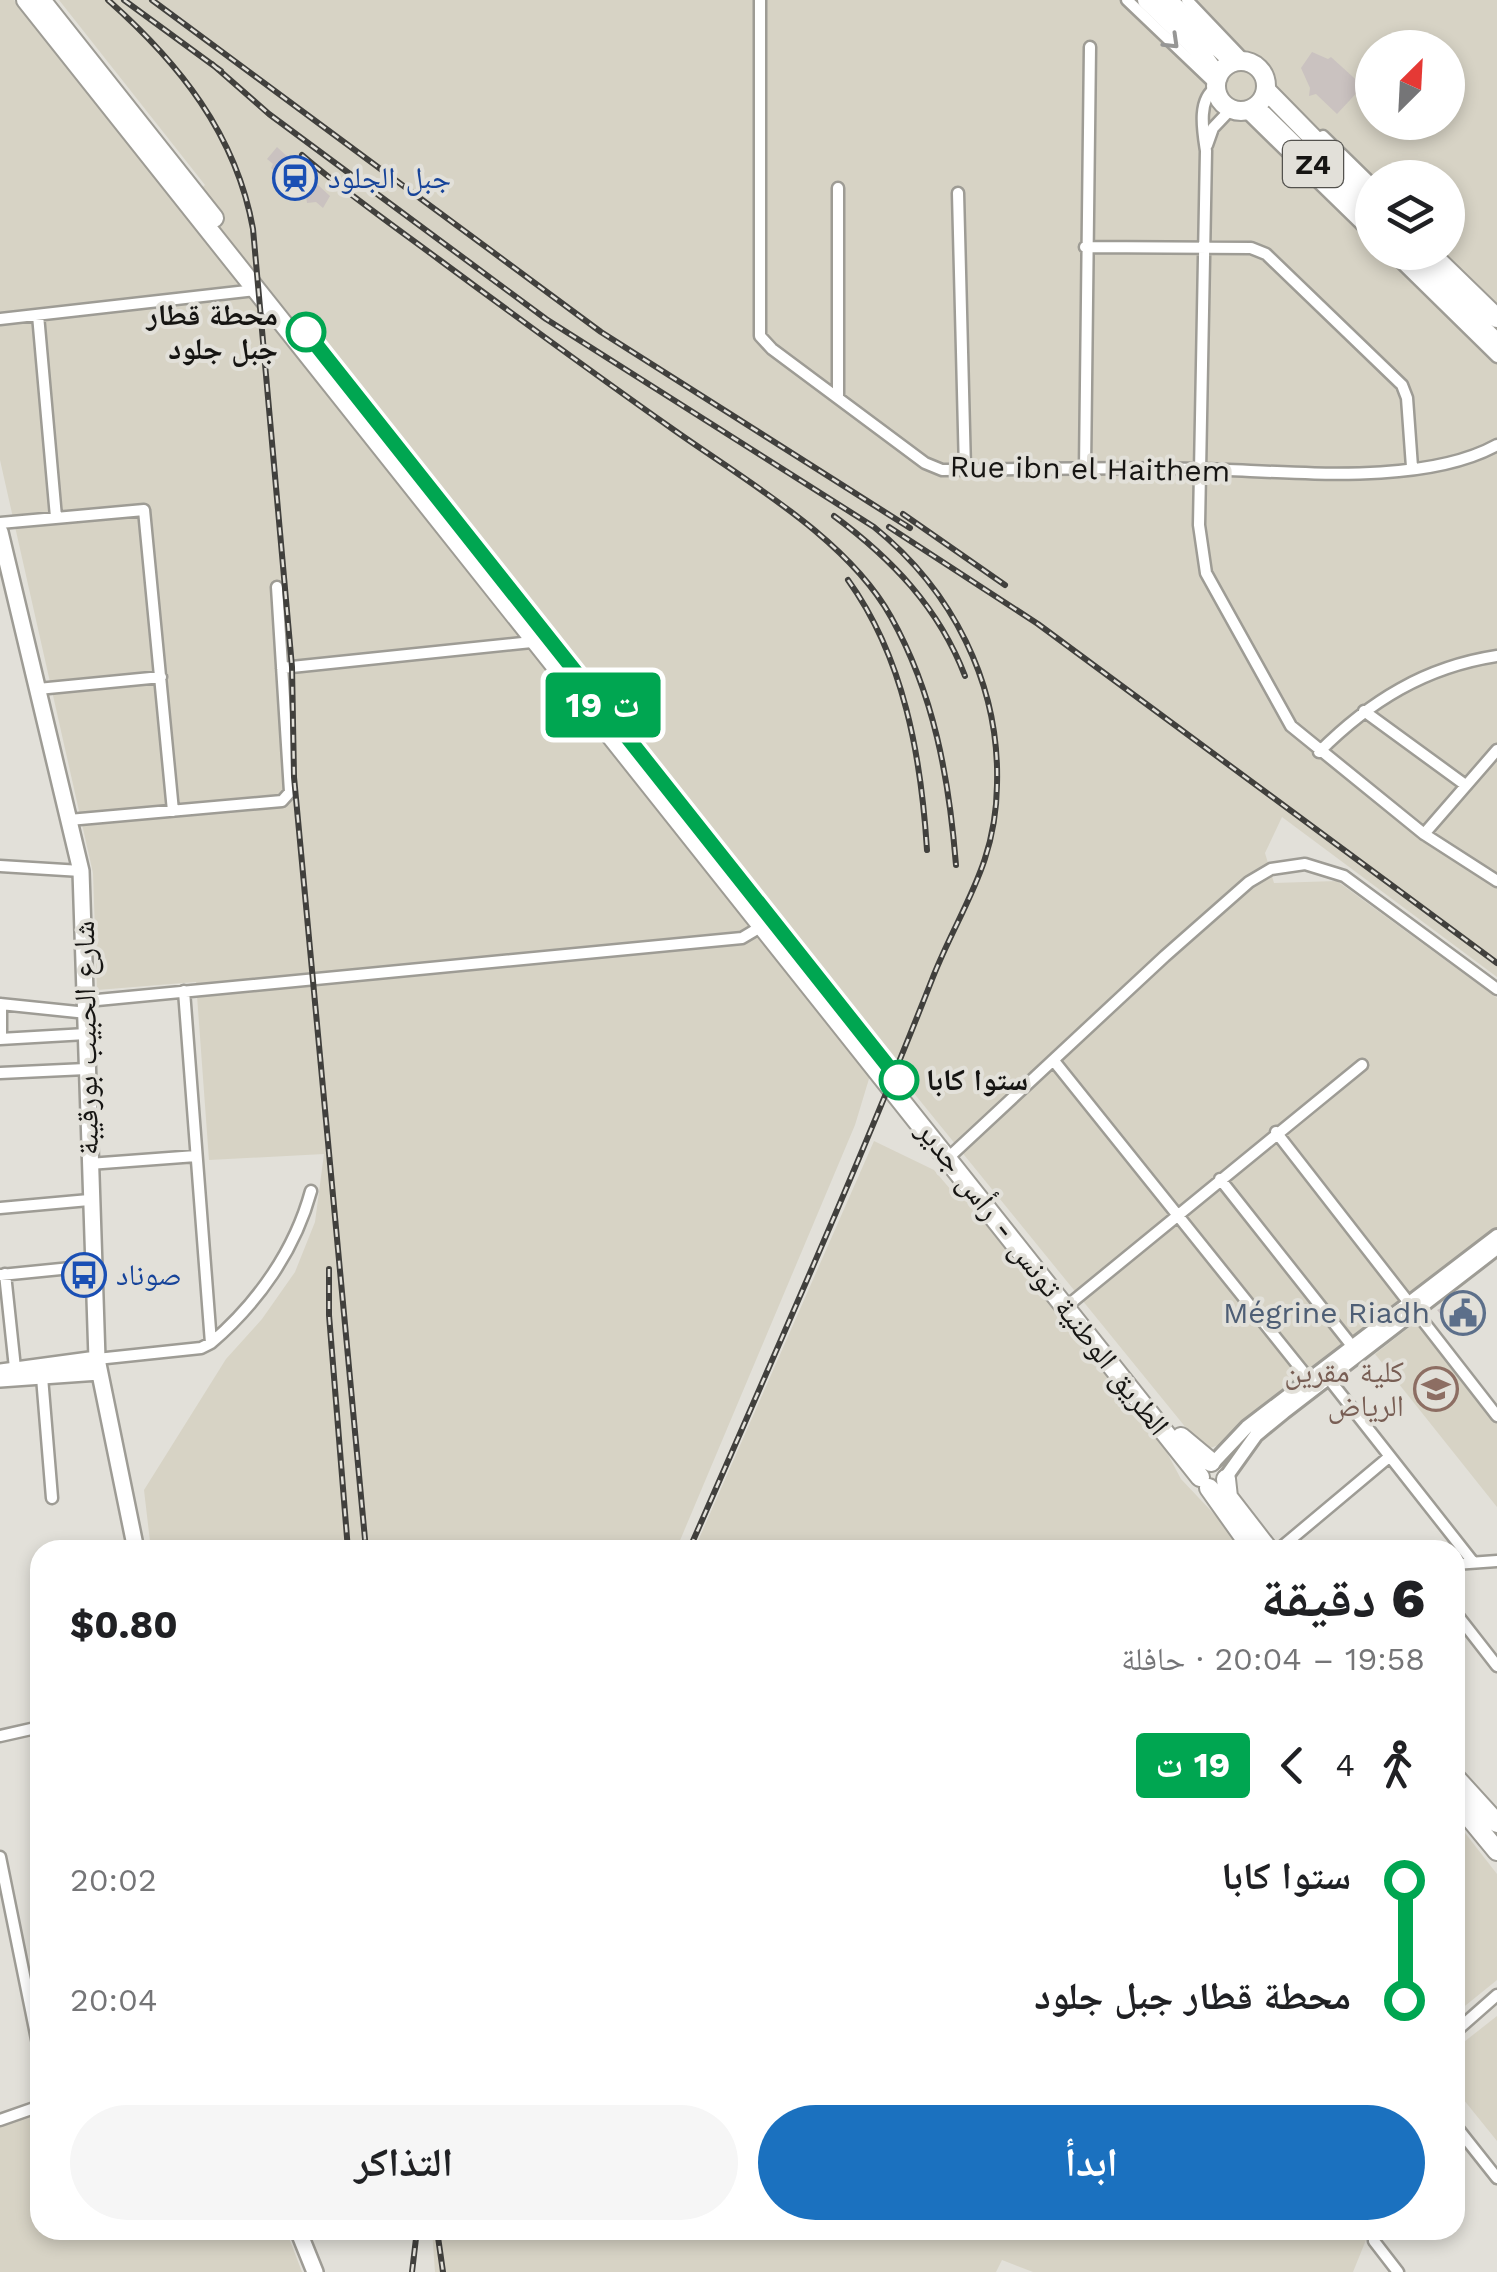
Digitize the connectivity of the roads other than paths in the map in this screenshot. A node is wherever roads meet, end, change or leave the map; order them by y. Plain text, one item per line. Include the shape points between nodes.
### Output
1 (26, 0) edge
2 (41, 0) edge
3 (760, 0) edge
4 (1127, 0) edge
5 (1147, 0) edge
6 (1167, 0) edge
7 (1187, 0) edge
8 (1090, 47) dead end
9 (1240, 62) junction
10 (1217, 84) junction
11 (1266, 85) junction
12 (1242, 110) junction
13 (1206, 151) junction
14 (1355, 168) edge
15 (1355, 180) edge
16 (838, 188) dead end
17 (958, 193) dead end
18 (1355, 205) edge
19 (1355, 219) edge
20 (1085, 247) junction
21 (1204, 249) junction
22 (1409, 270) edge
23 (1422, 270) edge
24 (1448, 270) edge
25 (1460, 270) edge
26 (256, 290) junction
27 (1497, 306) edge
28 (38, 314) junction
29 (1497, 318) edge
30 (0, 319) edge
31 (1497, 343) edge
32 (1497, 356) edge
33 (838, 398) junction
34 (1497, 445) edge
35 (1412, 467) junction
36 (1201, 469) junction
37 (965, 470) junction
38 (1085, 470) junction
39 (56, 517) junction
40 (0, 523) edge
41 (0, 532) edge
42 (277, 587) dead end
43 (546, 642) junction
44 (1497, 656) edge
45 (282, 668) junction
46 (161, 677) junction
47 (38, 689) junction
48 (1364, 711) junction
49 (1497, 750) edge
50 (1319, 752) junction
51 (1464, 784) junction
52 (173, 811) junction
53 (68, 820) junction
54 (1424, 834) junction
55 (0, 866) edge
56 (81, 871) junction
57 (1497, 881) edge
58 (769, 923) junction
59 (1497, 989) edge
60 (184, 991) junction
61 (1, 1004) edge
62 (87, 1007) junction
63 (86, 1034) junction
64 (0, 1039) edge
65 (1054, 1061) junction
66 (1362, 1065) dead end
67 (86, 1069) junction
68 (0, 1073) edge
69 (1276, 1132) junction
70 (196, 1156) junction
71 (950, 1157) junction
72 (88, 1164) junction
73 (1220, 1179) junction
74 (311, 1190) dead end
75 (89, 1200) junction
76 (0, 1208) edge
77 (1177, 1214) junction
78 (1497, 1234) edge
79 (1491, 1253) edge
80 (92, 1266) junction
81 (2, 1274) edge
82 (1072, 1302) junction
83 (1412, 1305) junction
84 (210, 1343) junction
85 (1356, 1349) junction
86 (98, 1366) junction
87 (5, 1373) edge
88 (42, 1377) junction
89 (1318, 1378) junction
90 (1497, 1416) edge
91 (1389, 1457) junction
92 (1214, 1474) junction
93 (52, 1498) dead end
94 (134, 1540) edge
95 (1248, 1540) edge
96 (1261, 1540) edge
97 (1290, 1540) edge
98 (1455, 1540) edge
99 (1465, 1552) edge
100 (1497, 1561) edge
101 (1473, 1562) junction
102 (1465, 1563) edge
103 (1465, 1625) edge
104 (1497, 1666) edge
105 (30, 1729) edge
106 (0, 1736) edge
107 (1465, 1788) edge
108 (1465, 1812) edge
109 (1496, 1821) edge
110 (1497, 1852) edge
111 (0, 1857) edge
112 (5, 1910) edge
113 (1497, 1995) edge
114 (30, 2013) edge
115 (1465, 2023) edge
116 (30, 2110) edge
117 (0, 2120) edge
118 (1465, 2138) edge
119 (1497, 2178) edge
120 (302, 2240) edge
121 (1374, 2242) dead end
122 (314, 2272) edge
123 (1398, 2272) edge

1 - 26 main road, الطريق الوطنية تونس - رأس جدير
2 - 43 main road, الطريق الوطنية تونس - رأس جدير
3 - 33 street, Rue ibn el Haithem via 758,329 767,345
4 -> 10 street
5 - 10 main road via 1197,48
6 - 9 main road
7 - 9 street
8 - 20 street
9 - 10 main road
9 - 11 main road via 1259,68
10 - 12 main road via 1221,100
10 - 13 street via 1203,112
11 - 12 main road
11 - 14 street
11 - 15 main road, Z4
12 - 13 street via 1210,133
12 - 18 main road, Z4 via 1263,115
12 - 19 street
13 - 21 street
16 - 33 street
17 - 37 street
20 - 21 street
20 - 38 street
21 - 35 street via 1266,254 1402,385
21 - 36 street
22 - 32 street
23 - 31 main road
24 - 29 main road
25 - 27 street
26 - 28 street
26 - 43 main road, الطريق الوطنية تونس - رأس جدير
28 - 30 street
28 - 39 street
33 - 37 street, Rue ibn el Haithem via 933,468
34 - 35 street, Rue ibn el Haithem via 1471,457
35 - 36 street, Rue ibn el Haithem via 1356,474
36 - 38 street, Rue ibn el Haithem
36 - 50 street via 1199,547 1206,573 1284,716
37 - 38 street, Rue ibn el Haithem
39 - 40 street
39 - 46 street via 144,510
41 - 47 main road, شارع الحبيب بورقيبة
42 - 45 street
43 - 45 street
43 - 58 main road, الطريق الوطنية تونس - رأس جدير
44 - 48 street via 1424,674
45 - 52 street via 287,798
46 - 47 street
46 - 52 street
47 - 53 main road, شارع الحبيب بورقيبة
48 - 50 street
48 - 51 street
49 - 51 street
50 - 54 street
51 - 54 street
52 - 53 street
53 - 56 main road, شارع الحبيب بورقيبة
54 - 57 street
55 - 56 street
56 - 62 main road, شارع الحبيب بورقيبة
58 - 60 street via 742,938
58 - 71 main road, الطريق الوطنية تونس - رأس جدير
59 - 65 street via 1344,876 1284,865 1239,890
60 - 62 street
60 - 70 street
61 - 62 street
61 - 64 street
62 - 63 main road, شارع الحبيب بورقيبة
63 - 64 street
63 - 67 main road, شارع الحبيب بورقيبة
65 - 71 street
65 - 77 street
66 - 69 street
67 - 68 street
67 - 72 main road, شارع الحبيب بورقيبة
69 - 73 street
69 - 83 street
70 - 72 street
70 - 84 street
71 - 82 main road, الطريق الوطنية تونس - رأس جدير
71 - 92 main road, الطريق الوطنية تونس - رأس جدير
72 - 75 main road, شارع الحبيب بورقيبة
73 - 77 street
73 - 85 street
74 - 84 street via 288,1252
75 - 76 street
75 - 80 main road, شارع الحبيب بورقيبة
77 - 82 street
77 - 89 street
78 - 79 street
79 - 83 street
80 - 81 street
80 - 86 main road, شارع الحبيب بورقيبة
81 - 87 street
82 - 92 main road, الطريق الوطنية تونس - رأس جدير
83 - 85 street
83 - 90 street
84 - 86 street
85 - 89 street
86 - 87 main road
86 - 88 main road
86 - 94 main road, شارع الحبيب بورقيبة
87 - 88 main road
88 - 93 street
89 - 91 street
89 - 92 street
91 - 97 street
91 - 98 street
92 - 95 main road, الطريق الوطنية تونس - رأس جدير
92 - 96 main road, الطريق الوطنية تونس - رأس جدير
99 - 101 street
100 - 101 street
101 - 102 street
103 - 104 street
105 - 106 street
107 - 109 main road
108 - 110 main road
111 - 112 street
112 - 114 street
113 - 115 street
116 - 117 street
118 - 119 street
120 - 122 main road
121 - 123 street

